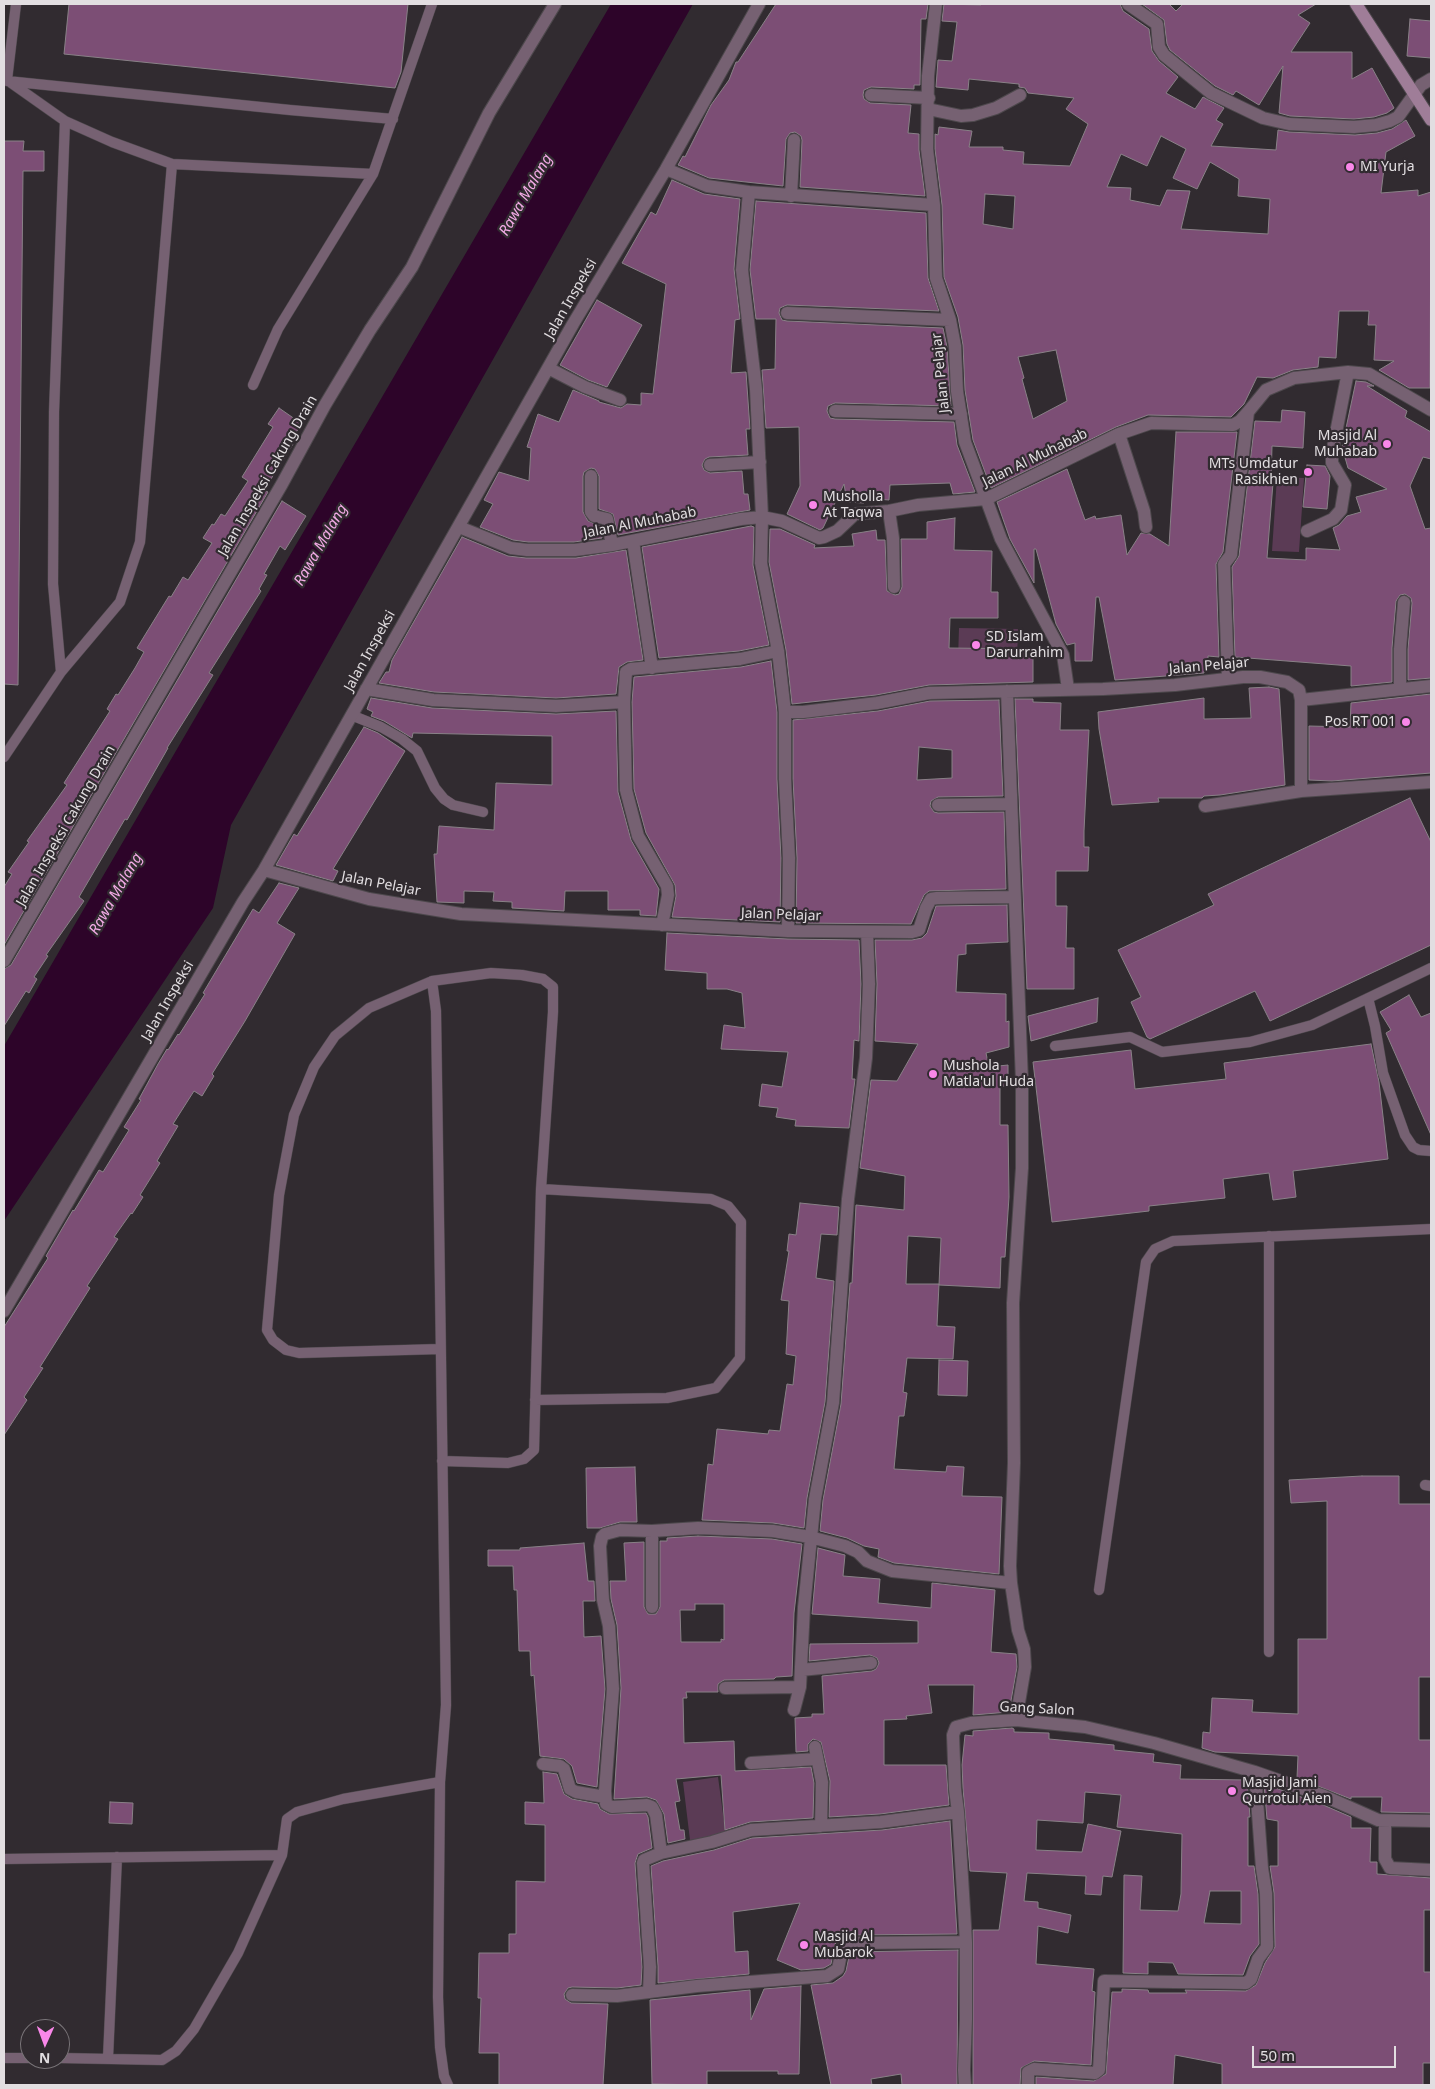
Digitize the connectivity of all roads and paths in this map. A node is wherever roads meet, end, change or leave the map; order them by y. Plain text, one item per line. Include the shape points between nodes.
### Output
1 (16, 4) edge
2 (432, 4) edge
3 (555, 4) edge
4 (759, 4) edge
5 (936, 4) edge
6 (1128, 4) edge
7 (1356, 4) edge
8 (1431, 78) edge
9 (5, 80) edge
10 (1415, 94) junction
11 (871, 95) dead end
12 (1020, 95) dead end
13 (928, 104) junction
14 (392, 119) junction
15 (1431, 120) edge
16 (65, 122) junction
17 (794, 140) dead end
18 (172, 164) junction
19 (666, 169) junction
20 (373, 174) junction
21 (749, 192) junction
22 (791, 196) junction
23 (934, 205) junction
24 (787, 313) dead end
25 (950, 320) junction
26 (548, 368) junction
27 (1348, 372) junction
28 (253, 385) dead end
29 (620, 400) dead end
30 (1431, 410) edge
31 (835, 411) dead end
32 (1248, 412) junction
33 (961, 414) junction
34 (1119, 434) junction
35 (760, 462) junction
36 (710, 465) dead end
37 (591, 476) dead end
38 (986, 499) junction
39 (890, 510) junction
40 (762, 517) junction
41 (460, 527) junction
42 (1146, 527) dead end
43 (1307, 532) dead end
44 (633, 541) junction
45 (612, 545) junction
46 (894, 587) dead end
47 (1404, 602) dead end
48 (778, 650) junction
49 (652, 668) junction
50 (61, 672) junction
51 (1228, 678) junction
52 (1431, 686) edge
53 (366, 689) junction
54 (1400, 689) junction
55 (1068, 690) junction
56 (1007, 691) junction
57 (1301, 700) junction
58 (624, 702) junction
59 (785, 712) junction
60 (351, 716) junction
61 (4, 735) edge
62 (16, 737) junction
63 (4, 757) edge
64 (1431, 782) edge
65 (1300, 791) junction
66 (1010, 804) junction
67 (938, 805) dead end
68 (1205, 806) dead end
69 (484, 812) dead end
70 (264, 870) junction
71 (1015, 897) junction
72 (662, 925) junction
73 (788, 931) junction
74 (867, 932) junction
75 (4, 961) edge
76 (1431, 968) edge
77 (432, 981) junction
78 (1368, 998) junction
79 (1055, 1046) dead end
80 (1431, 1151) edge
81 (541, 1189) junction
82 (1431, 1229) edge
83 (1269, 1236) junction
84 (4, 1310) edge
85 (440, 1349) junction
86 (535, 1400) junction
87 (442, 1462) junction
88 (652, 1531) junction
89 (810, 1537) junction
90 (1011, 1583) junction
91 (1100, 1590) dead end
92 (652, 1607) dead end
93 (1269, 1652) dead end
94 (871, 1663) dead end
95 (801, 1670) junction
96 (800, 1686) junction
97 (725, 1688) dead end
98 (794, 1710) dead end
99 (1016, 1720) junction
100 (544, 1764) dead end
101 (751, 1764) dead end
102 (1256, 1772) junction
103 (440, 1782) junction
104 (605, 1797) junction
105 (958, 1812) junction
106 (1385, 1821) junction
107 (1431, 1821) edge
108 (821, 1826) junction
109 (662, 1853) junction
110 (282, 1855) junction
111 (117, 1857) junction
112 (4, 1859) edge
113 (1431, 1870) edge
114 (966, 1942) junction
115 (649, 1992) junction
116 (572, 1996) dead end
117 (4, 2058) edge
118 (20, 2058) edge
119 (70, 2058) edge
120 (108, 2058) junction
121 (448, 2085) edge
122 (965, 2085) edge
123 (1028, 2085) edge

1 - 9 lane
2 - 14 lane
3 - 75 street, Jalan Inspeksi Cakung Drain via 481,128 412,267 325,405
4 - 19 street, Jalan Inspeksi
5 - 13 street, Jalan Pelajar
6 - 10 street via 1157,24 1159,47 1164,55 1211,93 1263,118 1324,127 1376,125 1398,117
7 - 10 street
8 - 10 street
9 - 14 lane
9 - 16 lane
10 - 15 street
11 - 13 street
12 - 13 street via 973,116 961,116
13 - 23 street, Jalan Pelajar via 927,149
14 - 20 lane
16 - 18 lane
16 - 50 lane via 54,412 53,584
17 - 22 street
18 - 20 lane
18 - 50 lane via 140,542 120,602
19 - 21 street via 707,186
19 - 26 street, Jalan Inspeksi
20 - 28 lane via 278,329
21 - 22 street
21 - 35 street via 742,270 753,356
22 - 23 street
23 - 25 street, Jalan Pelajar via 936,278
24 - 25 street
25 - 33 street, Jalan Pelajar
26 - 29 street
26 - 41 street, Jalan Inspeksi
27 - 30 street, Jalan Al Muhabab via 1369,374
27 - 32 street, Jalan Al Muhabab via 1294,378 1277,384 1266,390
27 - 43 street via 1332,453 1332,463 1346,485 1341,510 1333,519
31 - 33 street
32 - 34 street, Jalan Al Muhabab via 1233,425 1151,423
32 - 51 street via 1231,555 1224,564
33 - 38 street, Jalan Pelajar via 965,442
34 - 38 street, Jalan Al Muhabab
34 - 42 street via 1144,511
35 - 36 street
35 - 40 street
37 - 45 street via 591,512 607,519
38 - 39 street, Jalan Al Muhabab
38 - 55 street, Jalan Pelajar via 1001,539 1063,655
39 - 40 street, Jalan Al Muhabab via 855,514 837,531 819,538 782,521
39 - 46 street
40 - 44 street, Jalan Al Muhabab
40 - 48 street via 761,563
41 - 45 street, Jalan Al Muhabab via 519,549 575,550
41 - 53 street, Jalan Inspeksi
44 - 45 street, Jalan Al Muhabab
44 - 49 street
47 - 54 street
48 - 49 street via 740,659
48 - 59 street
49 - 58 street via 631,668 626,672
50 - 62 lane
51 - 55 street, Jalan Pelajar via 1175,685
51 - 57 street, Jalan Pelajar via 1260,677 1287,682 1299,690
52 - 54 street
53 - 58 street via 433,700 556,706
53 - 60 street, Jalan Inspeksi
54 - 57 street
55 - 56 street, Jalan Pelajar
56 - 59 street, Jalan Pelajar via 929,693 877,703
56 - 66 street
57 - 65 street
58 - 72 street via 626,790 638,836 667,886
59 - 73 street
60 - 69 lane via 381,727 417,751 435,788 453,805
60 - 70 street, Jalan Inspeksi
61 - 62 lane
62 - 63 lane
64 - 65 street
65 - 68 street
66 - 67 street
66 - 71 street
70 - 72 street, Jalan Pelajar via 369,899 444,912
70 - 84 street, Jalan Inspeksi
71 - 74 street, Jalan Pelajar via 931,899 919,930
71 - 90 street via 1022,1168 1013,1303
72 - 73 street, Jalan Pelajar
73 - 74 street, Jalan Pelajar
74 - 89 street via 866,1058 848,1199 833,1403
76 - 78 lane
77 - 81 lane via 490,973 522,975 543,980 553,988
77 - 85 lane via 436,1011
77 - 85 lane via 369,1008 335,1036 314,1067 294,1115 278,1195 267,1330 273,1340 286,1350 299,1353
78 - 79 lane via 1312,1025 1250,1042 1162,1052 1130,1037
78 - 80 lane via 1383,1073 1405,1135 1413,1147
81 - 86 lane
81 - 86 lane via 711,1199 728,1206 741,1222 740,1358 716,1388 697,1392 667,1398
82 - 83 lane
83 - 91 lane via 1173,1241 1155,1249 1146,1262
83 - 93 lane
85 - 87 lane
86 - 87 lane via 534,1450 524,1459 508,1463
87 - 103 lane via 446,1705
88 - 89 street via 698,1528 754,1530
88 - 92 street
88 - 104 street via 620,1530 605,1534 600,1546 603,1600 610,1626 613,1689
89 - 90 street via 845,1546 867,1561 892,1571
89 - 95 street
90 - 99 street via 1025,1667
94 - 95 street
95 - 96 street
96 - 97 street
96 - 98 street
99 - 102 street, Gang Salon via 1085,1727
99 - 105 street, Gang Salon via 956,1726 953,1735 954,1789
100 - 104 street via 564,1769 570,1789
101 - 108 street via 816,1753 822,1782
102 - 106 street, Gang Salon
102 - 123 street via 1267,1942 1251,1979 1246,1983 1104,1981 1099,2070 1095,2073 1034,2069 1028,2072
103 - 110 lane via 343,1799 297,1812 287,1820
103 - 121 lane via 438,1996 440,2047
104 - 109 street via 606,1804 612,1807 652,1807
105 - 108 street
105 - 114 street, Gang Salon
106 - 107 street, Gang Salon
106 - 113 street via 1385,1859 1390,1868
108 - 109 street via 751,1830
109 - 115 street via 643,1863
110 - 111 lane
110 - 120 lane via 238,1953 194,2029 176,2051 162,2060
111 - 112 lane
111 - 120 lane
114 - 115 street via 854,1943 842,1949 838,1969 826,1976
114 - 122 street, Gang Salon
115 - 116 street
117 - 118 lane
119 - 120 lane

